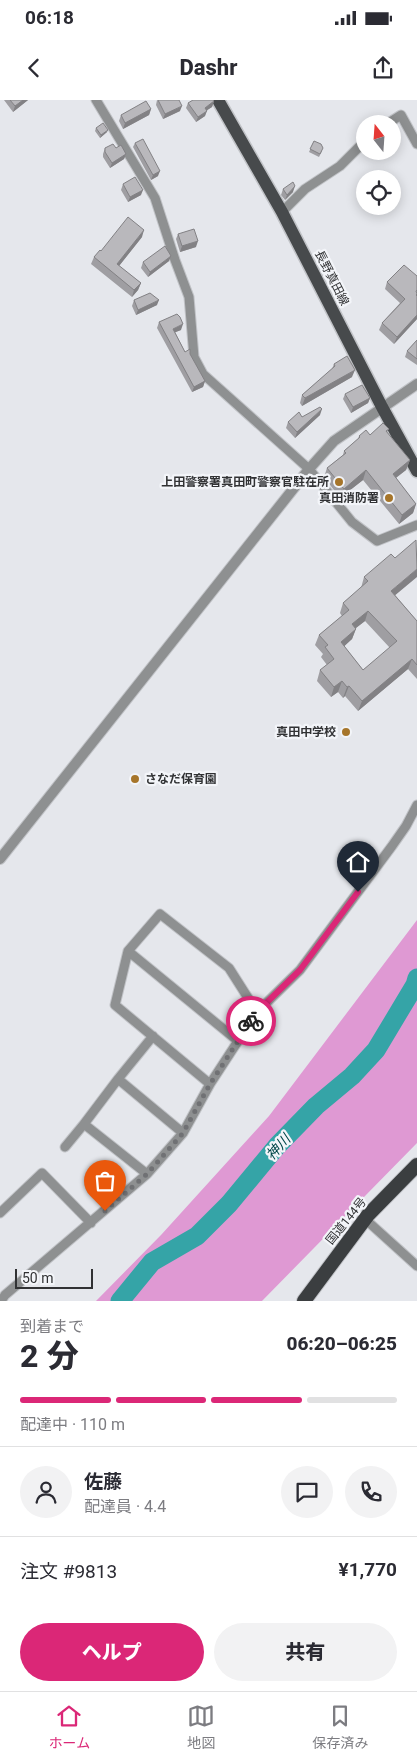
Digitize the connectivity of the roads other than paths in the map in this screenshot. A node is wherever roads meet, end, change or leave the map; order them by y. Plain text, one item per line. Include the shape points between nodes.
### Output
1 (96, 100) edge
2 (218, 100) edge
3 (401, 115) edge
4 (417, 144) edge
5 (356, 150) edge
6 (282, 212) junction
7 (417, 384) edge
8 (382, 407) junction
9 (309, 469) junction
10 (417, 471) edge
11 (417, 525) edge
12 (417, 805) edge
13 (0, 859) edge
14 (128, 952) junction
15 (257, 1012) junction
16 (153, 1036) junction
17 (238, 1041) junction
18 (118, 1079) junction
19 (210, 1084) junction
20 (84, 1124) junction
21 (183, 1133) junction
22 (65, 1147) dead end
23 (417, 1165) edge
24 (147, 1174) junction
25 (0, 1214) edge
26 (365, 1219) junction
27 (91, 1223) junction
28 (417, 1266) edge
29 (1, 1301) edge
30 (304, 1301) edge

1 - 9 street via 155,198 190,297 194,357 203,374
2 - 6 main road, 長野真田線
3 - 4 street
5 - 6 street via 340,166 304,189
6 - 8 main road, 長野真田線
7 - 8 street
8 - 9 street via 334,440
8 - 10 main road, 長野真田線
9 - 11 street via 352,522 377,541
9 - 13 street
12 - 15 street via 392,846 300,970
14 - 15 street via 160,914 229,968
14 - 16 street via 115,1005
14 - 17 street
15 - 17 street
16 - 18 street
16 - 19 street
17 - 19 street
18 - 20 street
18 - 21 street
19 - 21 street
20 - 22 street
20 - 24 street
21 - 24 street
23 - 26 highway, 国道144号
24 - 27 street
25 - 27 street via 42,1173
26 - 28 street
26 - 30 highway, 国道144号
27 - 29 street

